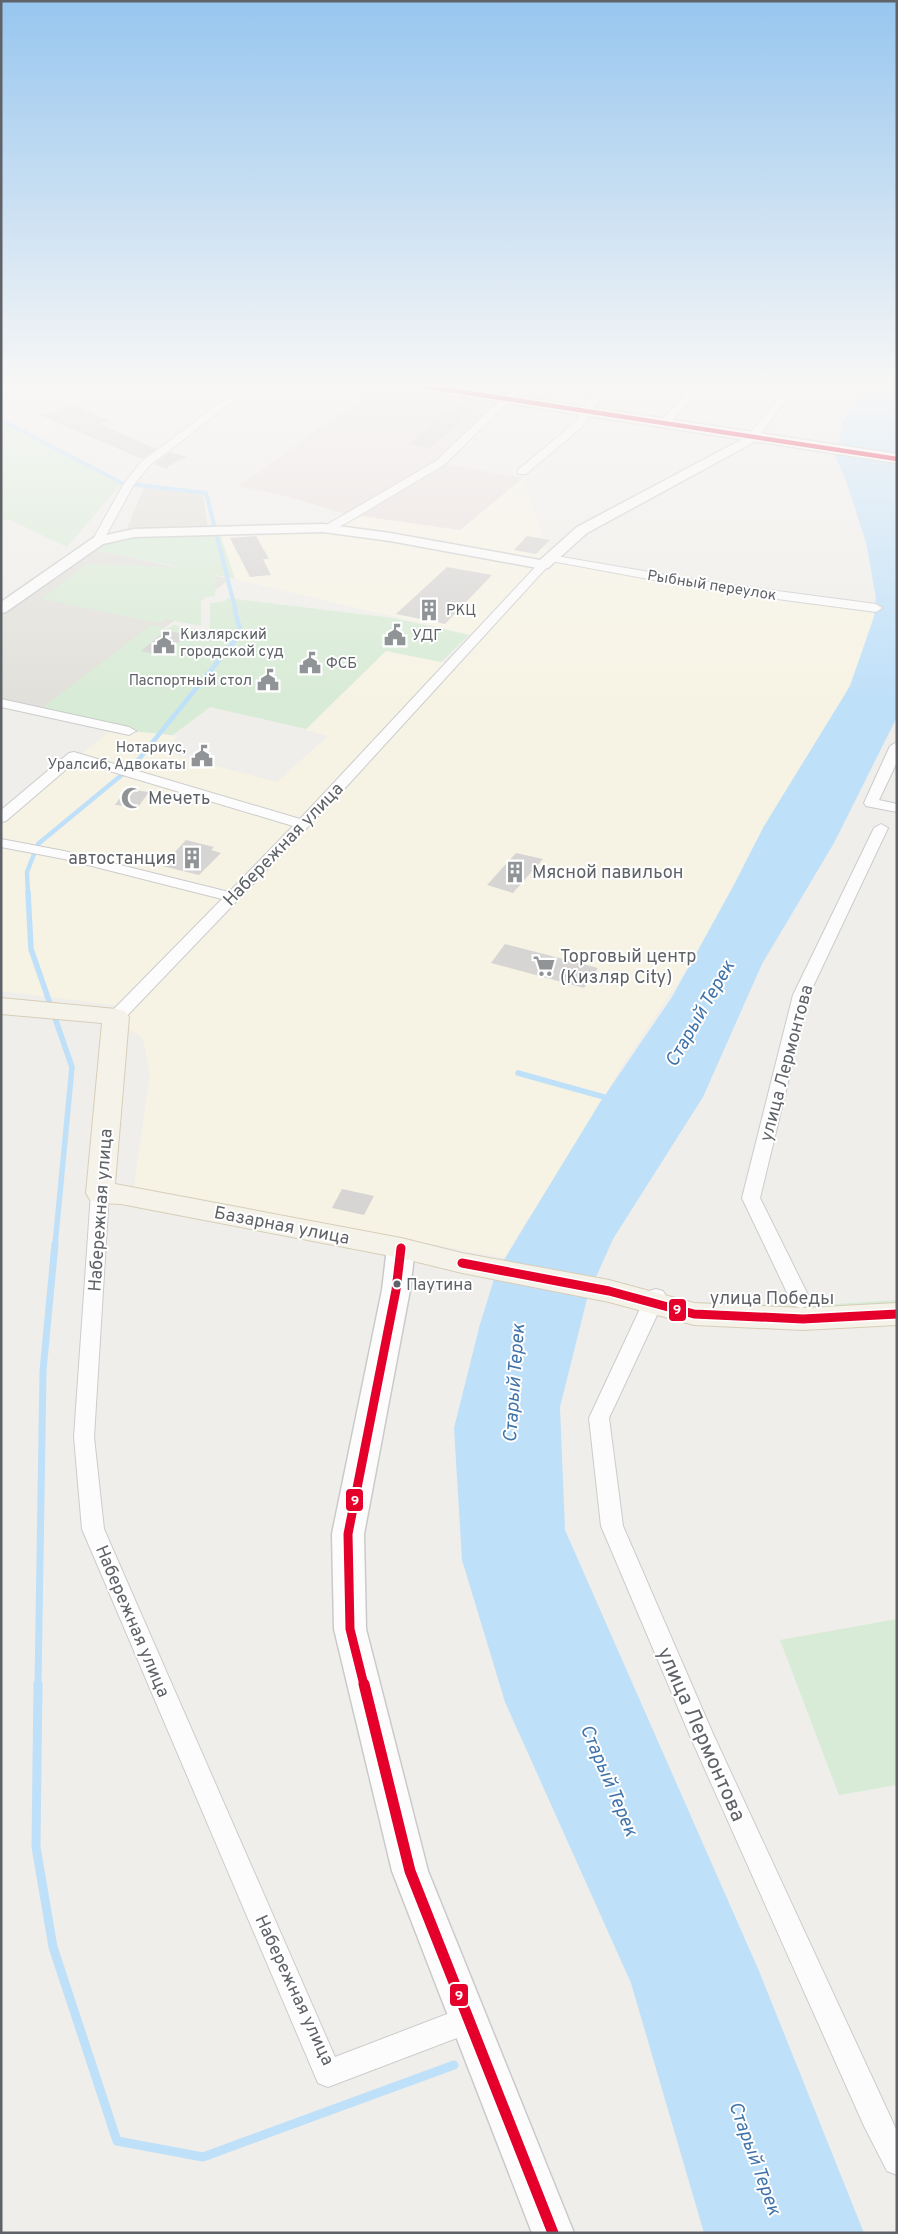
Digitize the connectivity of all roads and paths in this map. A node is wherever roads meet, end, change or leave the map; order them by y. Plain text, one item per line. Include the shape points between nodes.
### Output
1 (125, 490) edge
2 (395, 490) edge
3 (655, 490) edge
4 (327, 529) junction
5 (98, 541) junction
6 (546, 561) junction
7 (876, 608) dead end
8 (1, 609) edge
9 (1, 703) edge
10 (129, 731) dead end
11 (897, 746) edge
12 (897, 808) edge
13 (1, 818) edge
14 (302, 824) junction
15 (881, 828) dead end
16 (1, 843) edge
17 (232, 896) junction
18 (1, 1006) edge
19 (116, 1017) junction
20 (100, 1193) junction
21 (401, 1248) junction
22 (609, 1291) joint
23 (897, 1295) edge
24 (654, 1300) junction
25 (801, 1301) junction
26 (897, 1314) edge
27 (468, 2020) junction
28 (897, 2161) edge
29 (553, 2233) edge

1 - 5 street
2 - 4 street
3 - 6 street, Набережная улица via 582,530
4 - 5 street, Рыбный переулок via 134,534
4 - 6 street, Рыбный переулок
5 - 8 street
6 - 7 street, Рыбный переулок
6 - 14 street, Набережная улица
9 - 10 street
11 - 12 street via 870,803
13 - 14 street via 74,756
14 - 17 street, Набережная улица
15 - 25 street, улица Лермонтова via 801,995 751,1198
16 - 17 street
17 - 19 street, Набережная улица
18 - 19 main road
19 - 20 main road, Набережная улица
20 - 21 main road, Базарная улица via 121,1194
20 - 27 street, Набережная улица via 84,1437 93,1529 328,2072
21 - 22 main road, Базарная улица
21 - 27 main road via 396,1290 348,1534 350,1629 410,1871
22 - 24 main road, улица Победы
23 - 25 main road, улица Победы
24 - 25 main road, улица Победы
24 - 26 main road, улица Победы via 694,1314 803,1319
24 - 28 street, улица Лермонтова via 599,1418 612,1526 702,1736
27 - 29 main road

